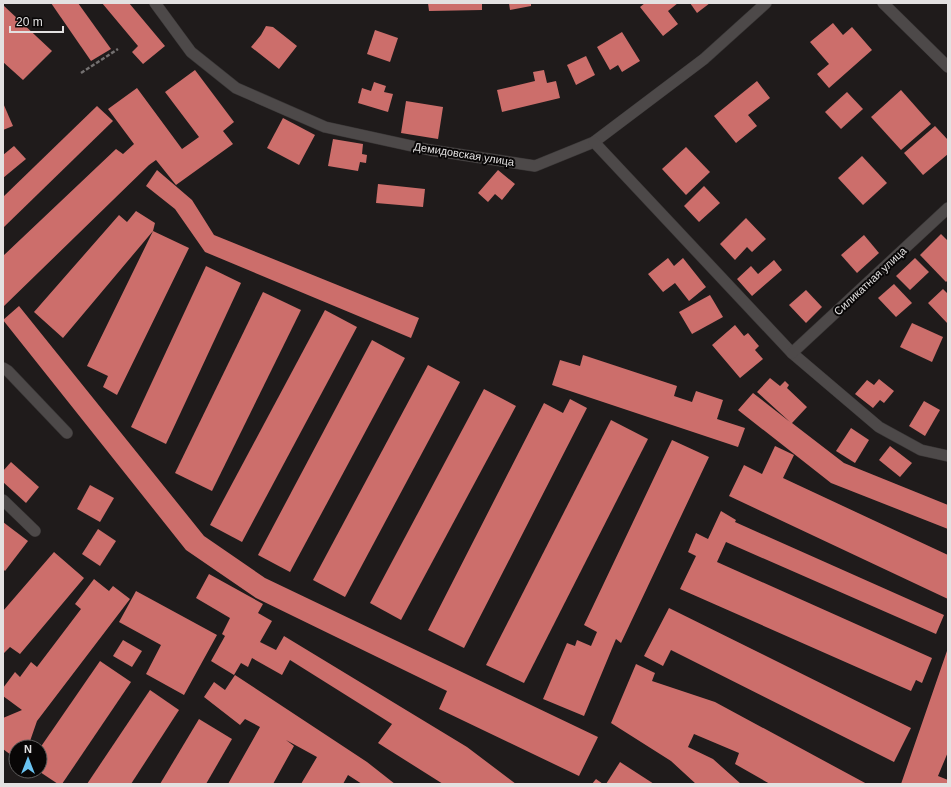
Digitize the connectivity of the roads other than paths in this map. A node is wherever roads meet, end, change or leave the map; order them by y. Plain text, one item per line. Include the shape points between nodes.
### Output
1 (156, 3) edge
2 (766, 3) edge
3 (883, 3) edge
4 (948, 67) edge
5 (594, 142) junction
6 (948, 208) edge
7 (792, 353) junction
8 (3, 368) edge
9 (67, 433) dead end
10 (948, 456) edge
11 (3, 500) edge
12 (35, 531) dead end

1 - 5 street, Демидовская улица via 190,52 236,88 325,127 430,150 535,166
2 - 5 street, Демидовская улица via 704,59
3 - 4 street
5 - 7 street
6 - 7 street, Силикатная улица
7 - 10 street via 879,427 921,450
8 - 9 street
11 - 12 street

